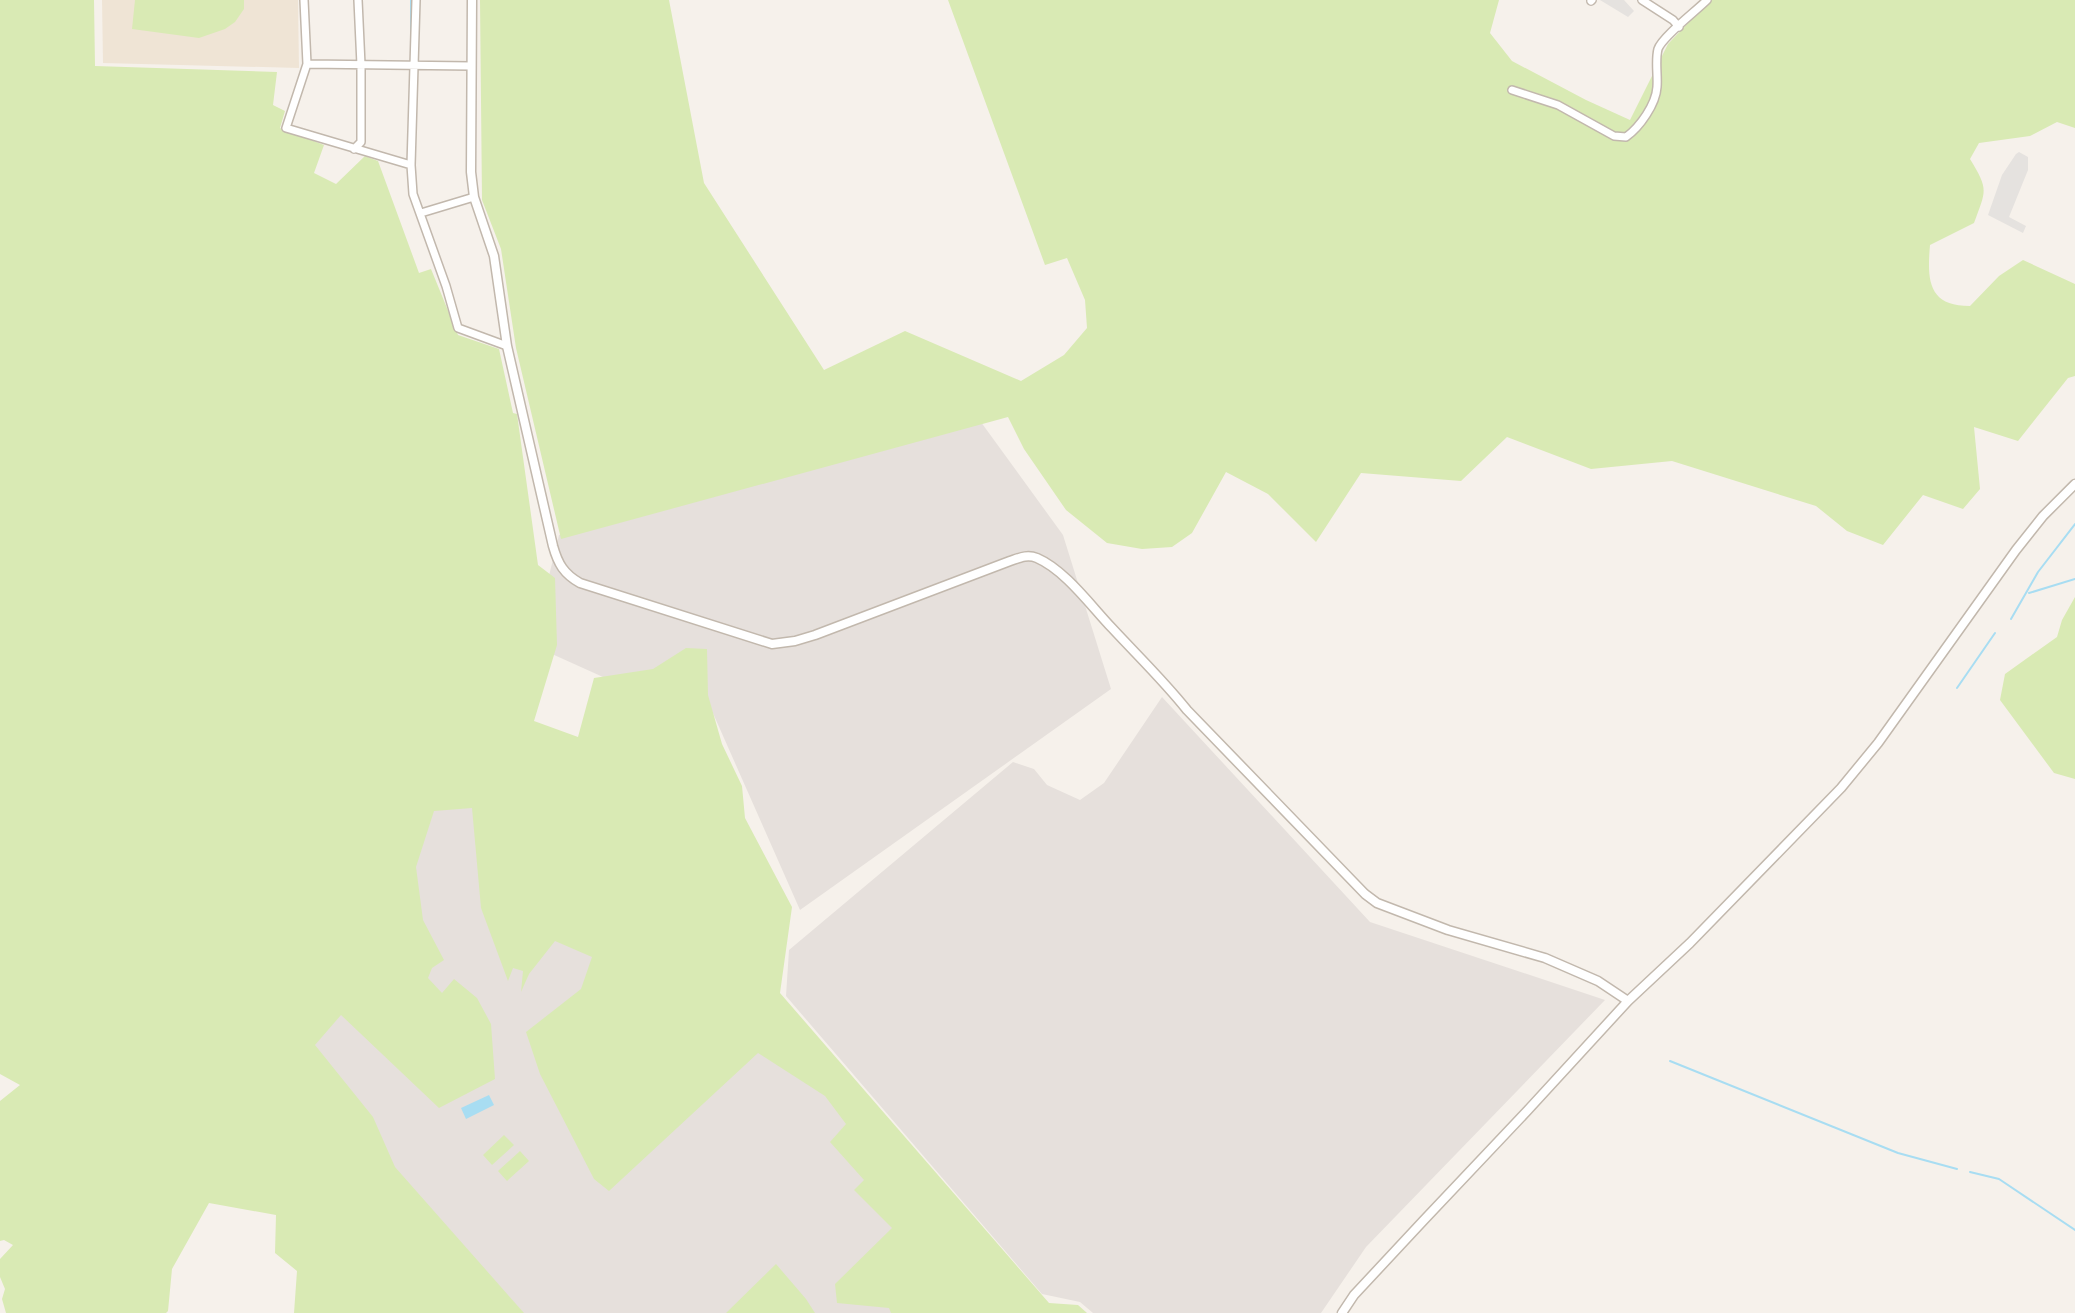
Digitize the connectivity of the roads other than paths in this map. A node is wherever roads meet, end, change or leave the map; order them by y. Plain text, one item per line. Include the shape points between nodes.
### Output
1 (304, 0) edge
2 (358, 0) edge
3 (416, 0) edge
4 (472, 0) edge
5 (1642, 0) edge
6 (1707, 0) edge
7 (1679, 27) junction
8 (307, 64) junction
9 (361, 65) junction
10 (415, 65) junction
11 (471, 66) junction
12 (1512, 90) dead end
13 (354, 149) junction
14 (411, 165) junction
15 (474, 197) junction
16 (421, 213) junction
17 (507, 346) junction
18 (2075, 483) edge
19 (1628, 1001) junction
20 (1342, 1313) edge

1 - 8 street
2 - 9 street
3 - 10 street
4 - 11 street
5 - 7 street
6 - 7 street
7 - 12 street via 1659,48 1655,99 1626,137 1614,136 1558,105
8 - 9 street
8 - 13 street via 286,128
9 - 10 street
9 - 13 street via 361,142
10 - 11 street
10 - 14 street
11 - 15 street
13 - 14 street
14 - 16 street via 413,194
15 - 16 street
15 - 17 street via 494,256
16 - 17 street via 458,328
17 - 19 street via 557,560 574,580 772,644 815,635 1023,556 1034,557 1088,601 1187,710 1377,903 1448,930 1545,958 1598,981
18 - 19 street via 2016,550 1878,743 1841,788
19 - 20 street via 1407,1237

